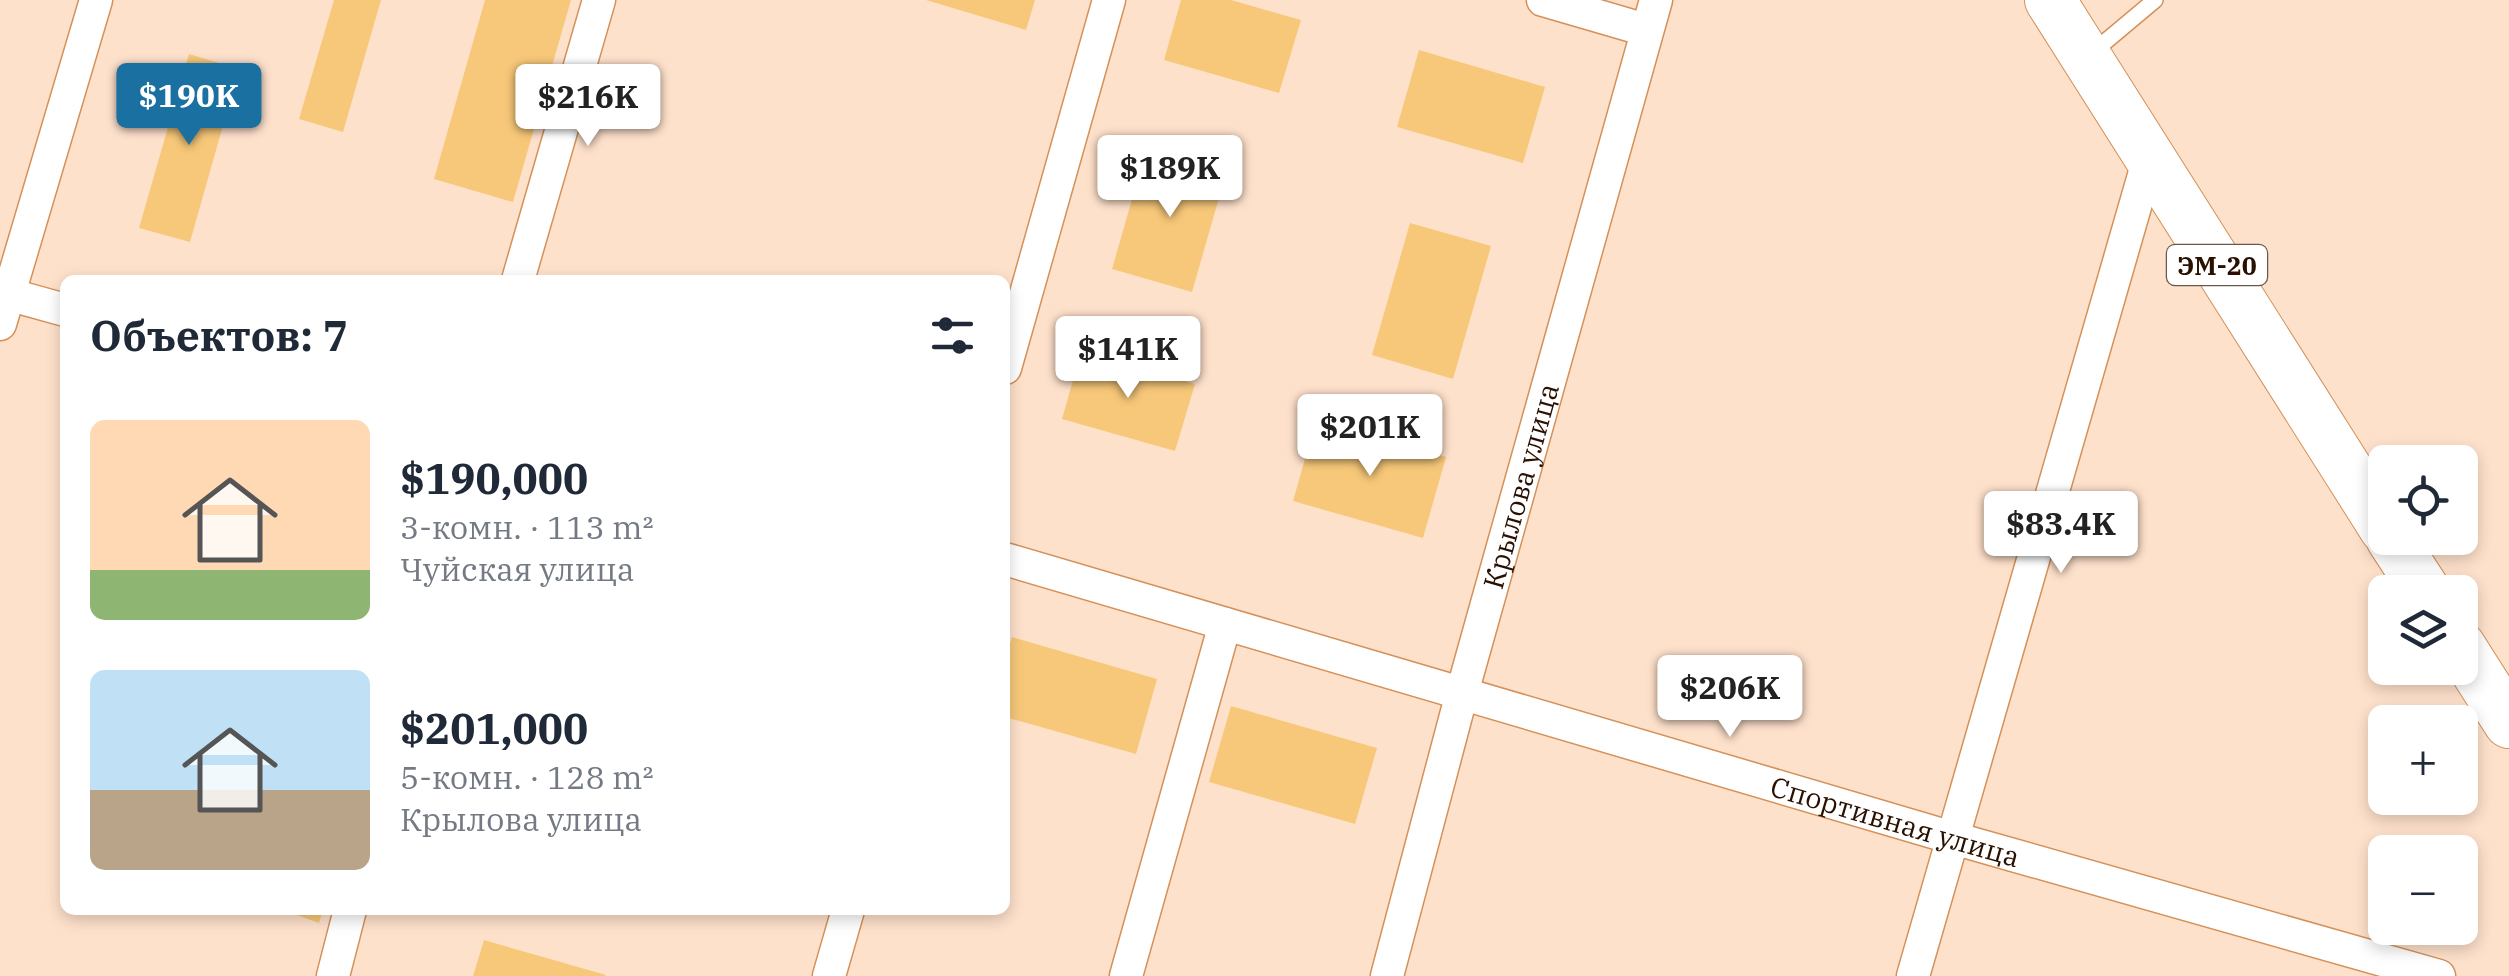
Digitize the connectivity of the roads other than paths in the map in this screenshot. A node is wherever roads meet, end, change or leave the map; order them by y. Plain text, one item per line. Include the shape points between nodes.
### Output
1 (96, 0) edge
2 (599, 0) edge
3 (1108, 0) edge
4 (1543, 0) edge
5 (2050, 0) edge
6 (2154, 0) edge
7 (1651, 15) edge
8 (2086, 57) junction
9 (2148, 158) junction
10 (519, 275) edge
11 (2, 304) edge
12 (60, 310) edge
13 (1010, 350) edge
14 (2368, 501) edge
15 (1010, 560) edge
16 (1225, 624) junction
17 (2478, 674) edge
18 (1462, 694) junction
19 (2509, 723) edge
20 (1953, 838) junction
21 (349, 915) edge
22 (847, 915) edge
23 (333, 976) edge
24 (829, 976) edge
25 (1126, 976) edge
26 (1387, 976) edge
27 (1914, 976) edge
28 (2438, 976) edge

1 - 11 street
2 - 10 street
3 - 13 street
4 - 7 street
5 - 8 main road, ЭМ-20
6 - 8 lane
7 - 18 street, Крылова улица
8 - 9 main road, ЭМ-20
9 - 14 main road, ЭМ-20
9 - 20 street
11 - 12 street
15 - 16 street, Спортивная улица
16 - 18 street, Спортивная улица
16 - 25 street
17 - 19 main road
18 - 20 street, Спортивная улица
18 - 26 street, Крылова улица
20 - 27 street
20 - 28 street, Спортивная улица
21 - 23 street
22 - 24 street

